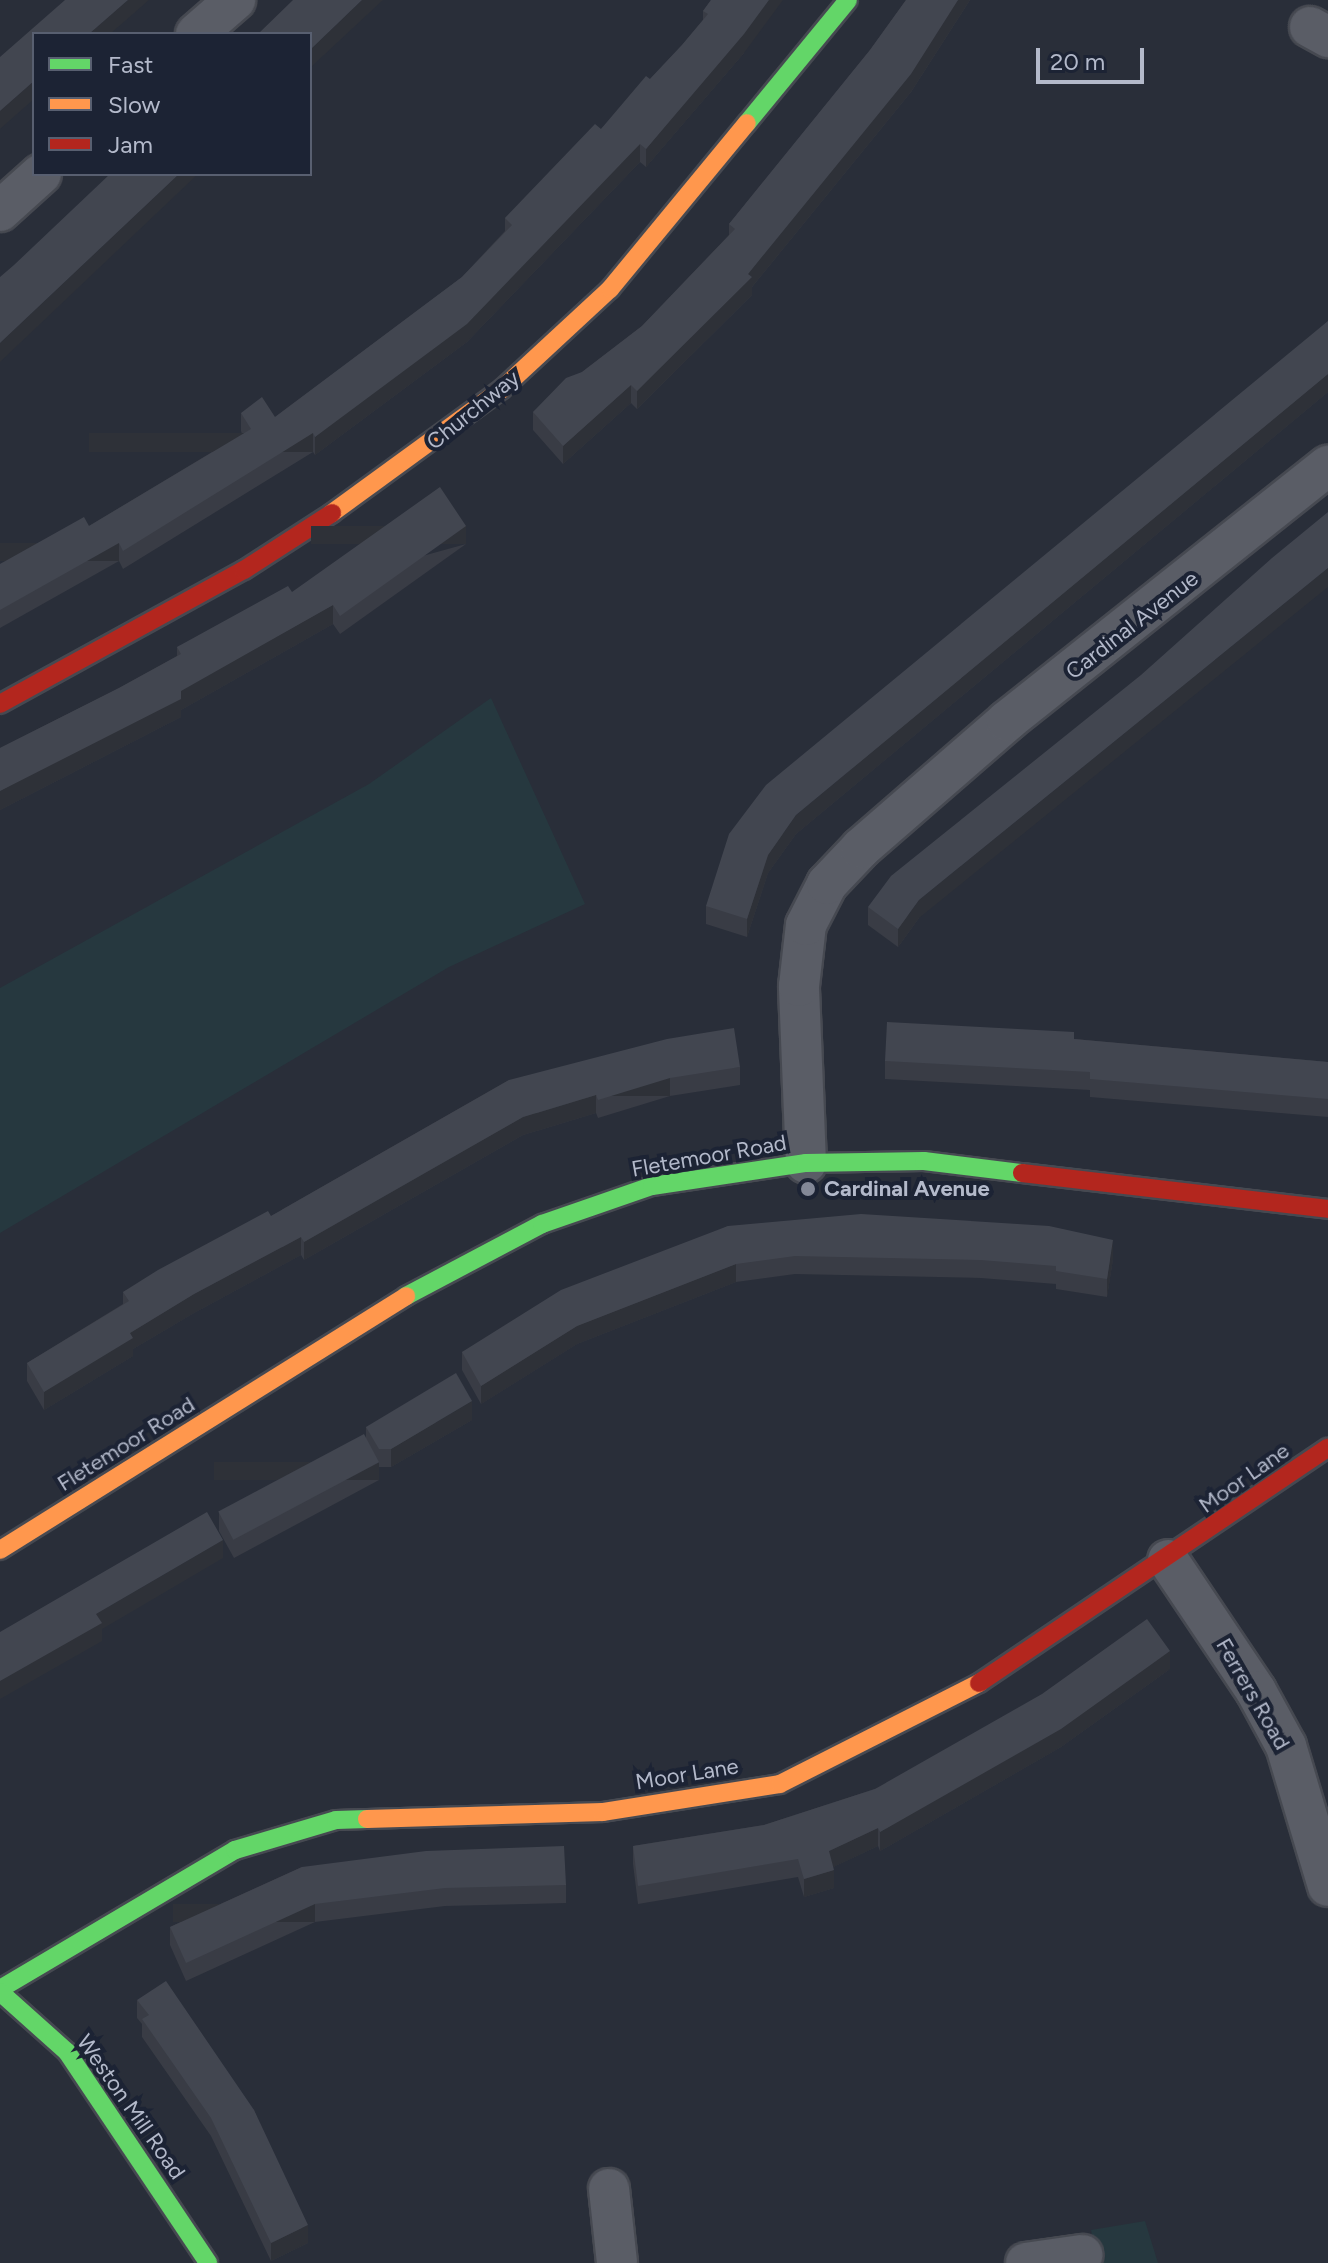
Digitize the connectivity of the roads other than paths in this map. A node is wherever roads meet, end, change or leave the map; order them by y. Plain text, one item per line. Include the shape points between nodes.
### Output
1 (235, 0) edge
2 (848, 0) edge
3 (198, 32) edge
4 (39, 176) edge
5 (0, 211) edge
6 (1328, 466) edge
7 (0, 704) edge
8 (806, 1163) junction
9 (1328, 1209) edge
10 (1328, 1448) edge
11 (0, 1550) edge
12 (1168, 1560) junction
13 (1328, 1886) edge
14 (0, 1990) edge
15 (609, 2189) dead end
16 (1082, 2255) dead end
17 (208, 2263) edge
18 (617, 2263) edge
19 (1026, 2263) edge

1 - 3 street
2 - 7 street, Churchway via 610,289 502,389 388,477 244,570
4 - 5 street
6 - 8 street, Cardinal Avenue via 1007,721 827,884 806,925 799,986
8 - 9 street, Fletemoor Road via 924,1161
8 - 11 street, Fletemoor Road via 652,1186 542,1224 435,1278
10 - 12 street, Moor Lane
12 - 13 street, Ferrers Road via 1256,1691 1286,1746
12 - 14 street, Moor Lane via 994,1676 780,1784 603,1812 336,1820 235,1850
14 - 17 street, Weston Mill Road via 67,2052
15 - 18 street
16 - 19 street

